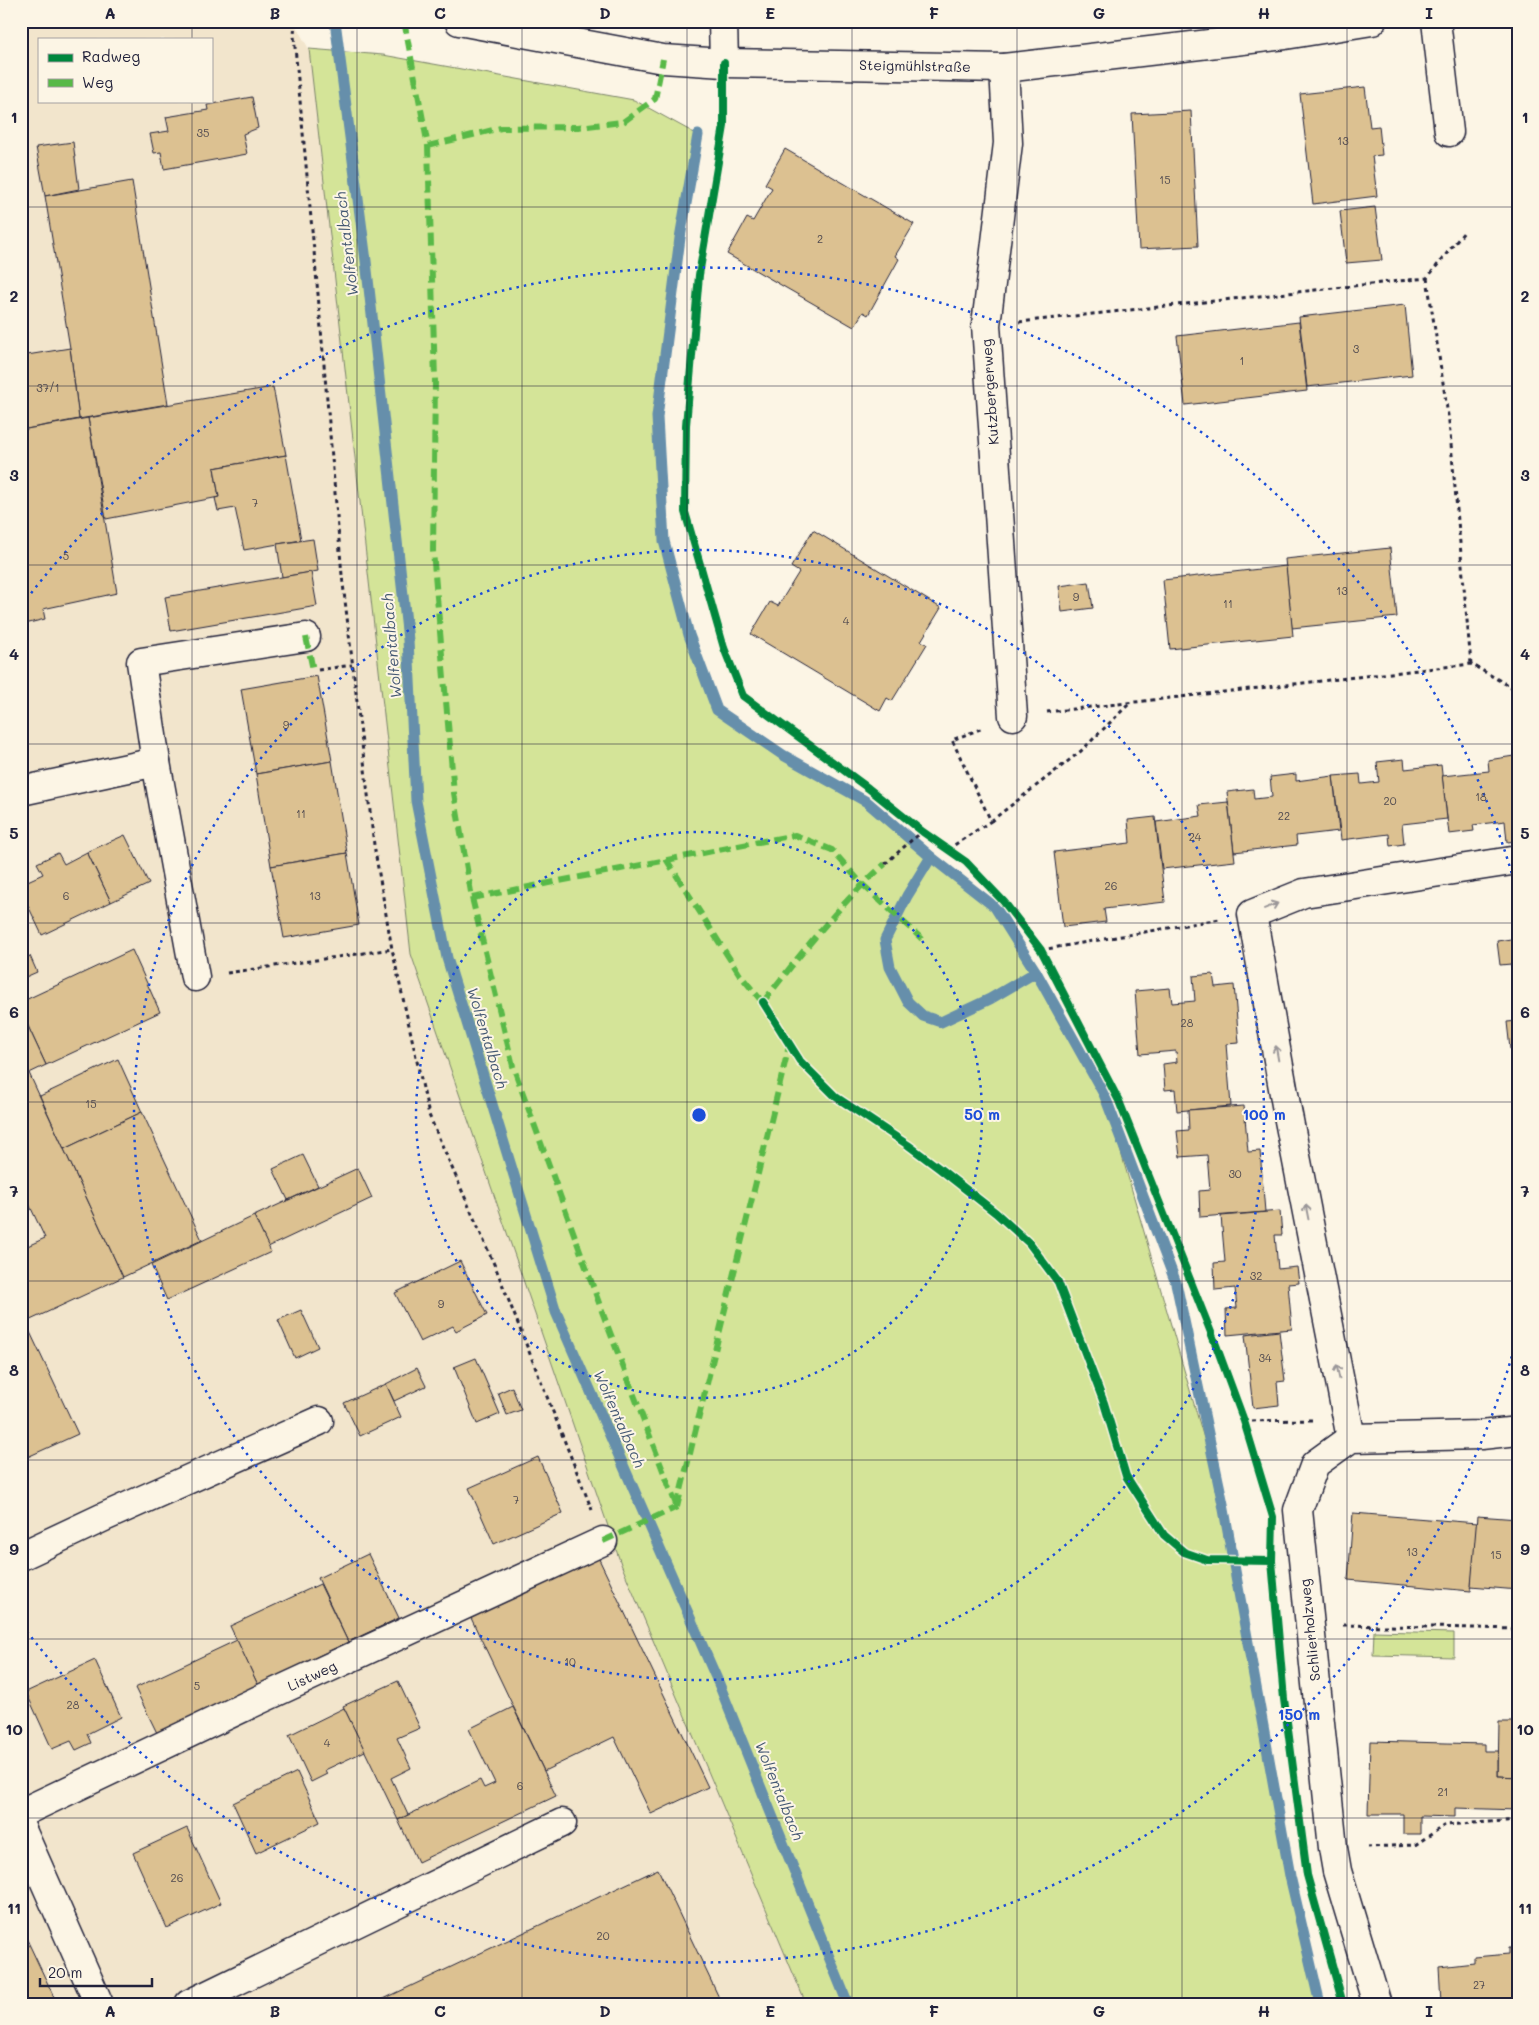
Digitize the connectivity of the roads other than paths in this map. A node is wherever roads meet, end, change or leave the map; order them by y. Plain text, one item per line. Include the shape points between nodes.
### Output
1 (459, 21) edge
2 (723, 21) edge
3 (1372, 21) edge
4 (1436, 21) edge
5 (724, 63) junction
6 (1004, 68) junction
7 (1449, 132) dead end
8 (306, 637) dead end
9 (1013, 716) road end
10 (156, 762) junction
11 (21, 791) edge
12 (1518, 860) edge
13 (195, 978) road end
14 (319, 1421) dead end
15 (1349, 1429) junction
16 (1518, 1431) edge
17 (603, 1541) road end
18 (21, 1556) edge
19 (21, 1813) edge
20 (562, 1823) dead end
21 (21, 1828) edge
22 (99, 2004) edge
23 (189, 2004) edge
24 (1377, 2004) edge

1 - 5 street, Steigmühlstraße via 663,60
2 - 5 street
3 - 6 street, Steigmühlstraße via 1285,35
4 - 7 street
5 - 6 street, Steigmühlstraße
6 - 9 street, Kutzbergerweg via 1008,143 986,325
8 - 10 street via 140,662
10 - 11 street
10 - 13 street
15 -> 12 street via 1252,914 1304,893
14 - 18 street
15 - 16 street via 1480,1434
15 - 24 street, Schlierholzweg via 1314,1464 1298,1510 1333,1848
17 - 19 street, Listweg
20 - 23 street
21 - 22 street

